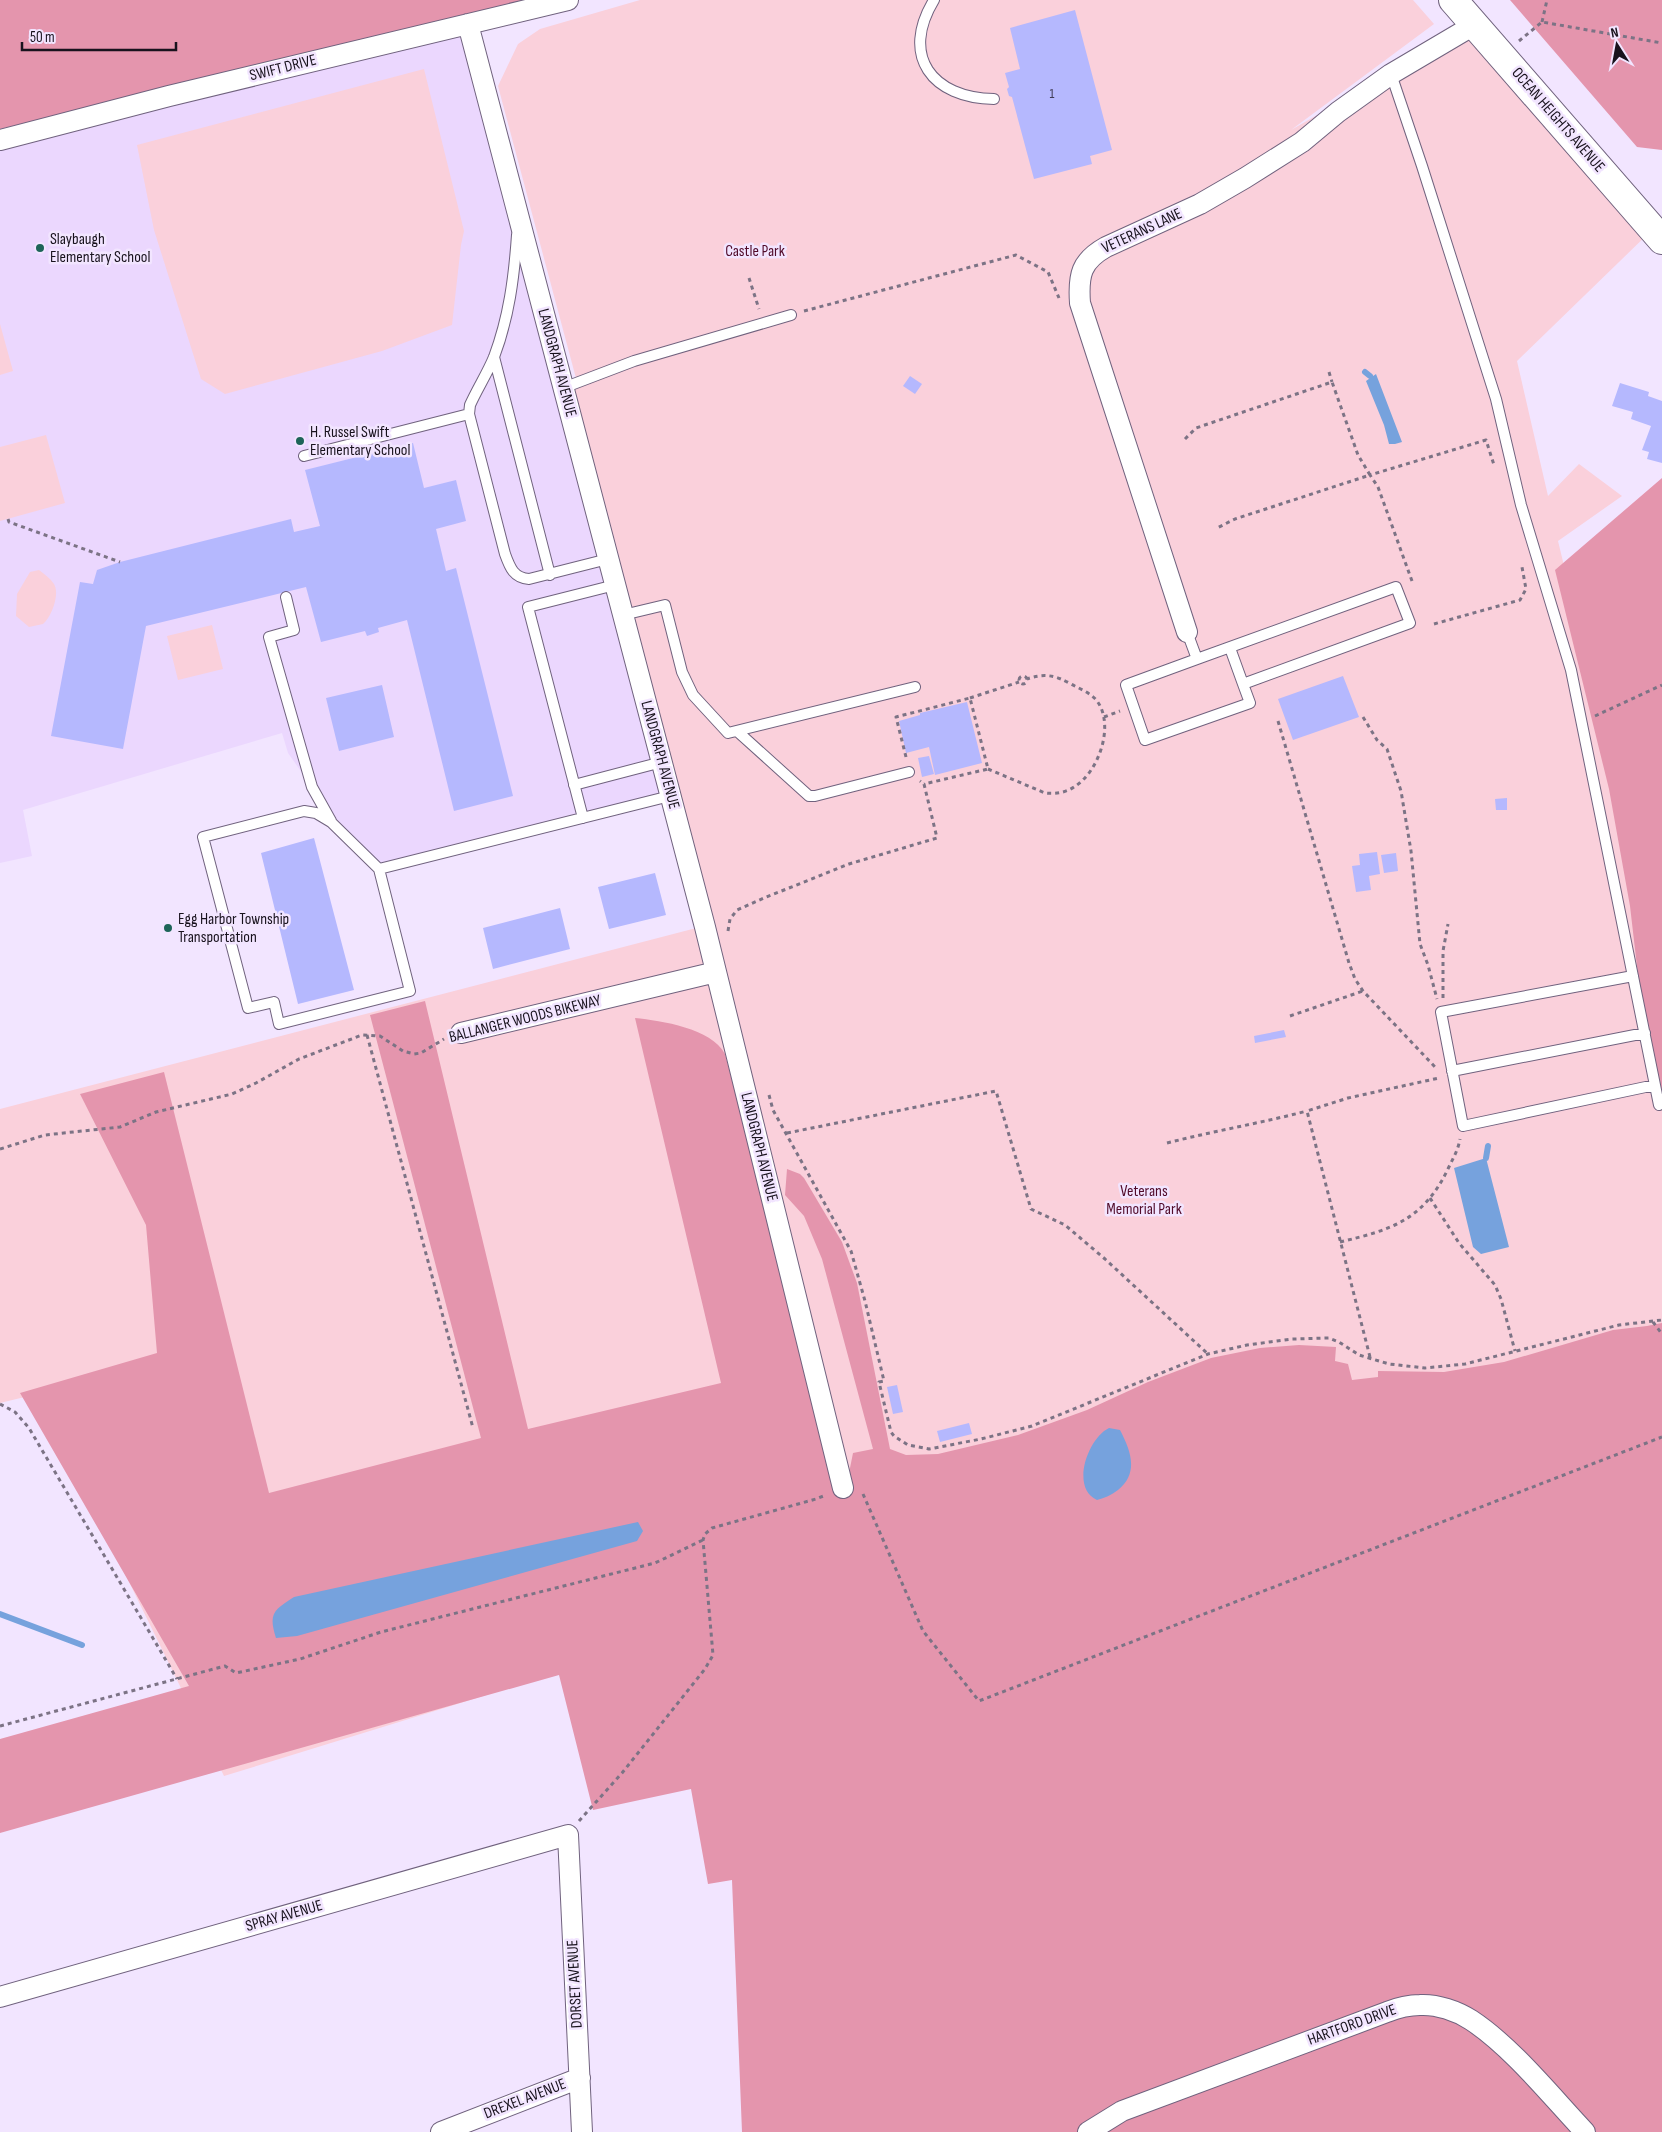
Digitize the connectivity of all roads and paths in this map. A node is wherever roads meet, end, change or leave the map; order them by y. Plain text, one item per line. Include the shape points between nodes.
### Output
1 (568, 0) edge
2 (934, 0) edge
3 (1453, 0) edge
4 (1547, 0) edge
5 (1542, 22) junction
6 (468, 24) junction
7 (1474, 25) junction
8 (1662, 43) edge
9 (1502, 56) junction
10 (1391, 74) junction
11 (994, 99) dead end
12 (0, 140) edge
13 (519, 217) junction
14 (1662, 240) edge
15 (749, 278) dead end
16 (1061, 305) dead end
17 (791, 315) junction
18 (494, 357) junction
19 (1329, 372) dead end
20 (1332, 382) junction
21 (563, 388) junction
22 (469, 414) junction
23 (1185, 439) dead end
24 (304, 456) dead end
25 (1494, 466) dead end
26 (1370, 475) junction
27 (8, 519) dead end
28 (1217, 528) dead end
29 (608, 559) junction
30 (1521, 560) dead end
31 (120, 562) dead end
32 (550, 575) junction
33 (1412, 581) dead end
34 (615, 584) junction
35 (286, 597) dead end
36 (623, 615) junction
37 (1434, 624) dead end
38 (1187, 632) joint
39 (1230, 648) junction
40 (1196, 659) junction
41 (1243, 684) junction
42 (1662, 685) edge
43 (915, 688) dead end
44 (970, 698) junction
45 (1121, 710) dead end
46 (1104, 717) junction
47 (1363, 717) dead end
48 (1278, 721) dead end
49 (1583, 722) junction
50 (737, 731) junction
51 (662, 762) junction
52 (988, 769) junction
53 (909, 772) junction
54 (924, 784) junction
55 (574, 785) junction
56 (670, 796) junction
57 (583, 818) junction
58 (331, 822) junction
59 (379, 869) junction
60 (1448, 924) dead end
61 (729, 939) dead end
62 (716, 972) junction
63 (1633, 976) junction
64 (1363, 991) junction
65 (1441, 1012) junction
66 (1290, 1016) dead end
67 (461, 1033) joint
68 (1644, 1033) junction
69 (367, 1035) junction
70 (1452, 1071) junction
71 (1655, 1085) junction
72 (767, 1088) dead end
73 (1659, 1105) dead end
74 (1307, 1111) junction
75 (1463, 1126) junction
76 (787, 1134) junction
77 (1167, 1142) dead end
78 (0, 1149) edge
79 (1430, 1198) junction
80 (1340, 1242) junction
81 (1662, 1320) edge
82 (1653, 1322) junction
83 (1662, 1334) edge
84 (1515, 1351) junction
85 (1208, 1354) junction
86 (1370, 1357) junction
87 (0, 1404) edge
88 (473, 1428) dead end
89 (1662, 1437) edge
90 (843, 1486) junction
91 (703, 1540) junction
92 (177, 1679) junction
93 (0, 1726) edge
94 (568, 1835) junction
95 (0, 1997) edge
96 (580, 2078) junction
97 (441, 2132) edge
98 (582, 2132) edge
99 (1088, 2132) edge
100 (1585, 2132) edge

1 - 6 street, SWIFT DRIVE
2 - 11 lane via 920,33 926,67 936,80 951,90 974,99
3 - 7 main road, OCEAN HEIGHTS AVENUE
4 - 5 path
5 - 8 path
5 - 9 path
6 - 12 street, SWIFT DRIVE
6 - 13 street, LANDGRAPH AVENUE
7 - 9 main road, OCEAN HEIGHTS AVENUE
7 - 10 street, VETERANS LANE
9 - 14 main road, OCEAN HEIGHTS AVENUE
10 - 38 street, VETERANS LANE via 1302,142 1245,178 1200,204 1096,253 1081,274 1080,302
10 - 49 lane via 1496,399 1521,505 1571,670
13 - 18 lane via 513,287
13 - 21 street, LANDGRAPH AVENUE
15 - 17 path via 758,309 786,301
16 - 17 path via 1048,272 1016,255
17 - 21 lane via 634,361
18 - 22 lane via 474,396
18 - 32 lane
19 - 20 path
20 - 23 path via 1196,428
20 - 26 path via 1358,455
21 - 29 street, LANDGRAPH AVENUE
22 - 24 lane
22 - 32 lane via 509,566 523,579
25 - 26 path via 1486,440
26 - 28 path via 1235,519
26 - 33 path via 1378,487
27 - 31 path
29 - 32 lane
29 - 34 street, LANDGRAPH AVENUE
30 - 37 path via 1526,589 1520,600
34 - 36 street, LANDGRAPH AVENUE
34 - 55 lane via 528,607
35 - 58 lane via 294,630 269,637 312,787
36 - 50 lane via 665,604 682,672 693,695 728,733
36 - 51 street, LANDGRAPH AVENUE
38 - 40 lane
39 - 40 lane
39 - 41 lane
39 - 41 lane via 1396,587 1410,623
40 - 41 lane via 1126,684 1145,740 1250,703
42 - 49 path
43 - 50 lane
44 - 46 path via 1019,682 1022,676 1027,679 1043,674 1066,681 1093,697
44 - 52 path
44 - 53 path via 896,717
45 - 46 path
46 - 52 path via 1104,736 1093,767 1068,790 1045,793
47 - 65 path via 1387,750 1402,791 1420,944
48 - 64 path via 1349,963
49 - 63 lane
50 - 53 lane via 809,796
51 - 55 lane
51 - 56 street, LANDGRAPH AVENUE
52 - 54 path
53 - 54 path
54 - 61 path via 936,838 849,864 737,910 728,925
55 - 57 lane
56 - 57 lane
56 - 62 street, LANDGRAPH AVENUE
57 - 59 lane
58 - 59 lane
58 - 59 lane via 316,813 304,811 203,838 248,1008 274,1002 279,1024 410,991
60 - 65 path via 1443,951
62 - 67 street, BALLANGER WOODS BIKEWAY
62 - 90 street, LANDGRAPH AVENUE
63 - 65 lane
63 - 68 lane
64 - 66 path
64 - 70 path via 1436,1068
65 - 70 lane
67 - 69 path, BALLANGER WOODS BIKEWAY via 414,1054 403,1051 384,1038
68 - 70 lane
68 - 71 lane
69 - 78 path via 308,1055 232,1094 156,1112 120,1127 45,1135
69 - 88 path
70 - 74 path via 1438,1078 1348,1098
70 - 75 lane
71 - 73 lane
71 - 75 lane
72 - 76 path via 773,1110
74 - 77 path
74 - 80 path
75 - 79 path via 1458,1149
76 - 85 path via 996,1091 1031,1209 1065,1226
76 - 85 path via 850,1251 884,1382 879,1382 891,1432 902,1442 929,1449 1032,1426
79 - 80 path via 1394,1226
79 - 84 path via 1459,1243 1495,1285
80 - 86 path
81 - 82 path
82 - 83 path
82 - 84 path via 1619,1325
84 - 86 path via 1465,1364 1425,1368 1389,1364
85 - 86 path via 1273,1341 1329,1338 1354,1353
87 - 92 path via 14,1412 29,1428
89 - 90 path via 979,1701 923,1631 862,1493
90 - 91 path via 816,1500 712,1528
91 - 92 path via 655,1563 381,1632 300,1659 236,1673 225,1666
91 - 94 path via 713,1656 622,1773 582,1815
92 - 93 path
94 - 95 street, SPRAY AVENUE
94 - 96 street, DORSET AVENUE
96 - 97 street, DREXEL AVENUE
96 - 98 street, DORSET AVENUE
99 - 100 street, HARTFORD DRIVE via 1122,2111 1387,2012 1420,2004 1453,2011 1470,2019 1509,2053

